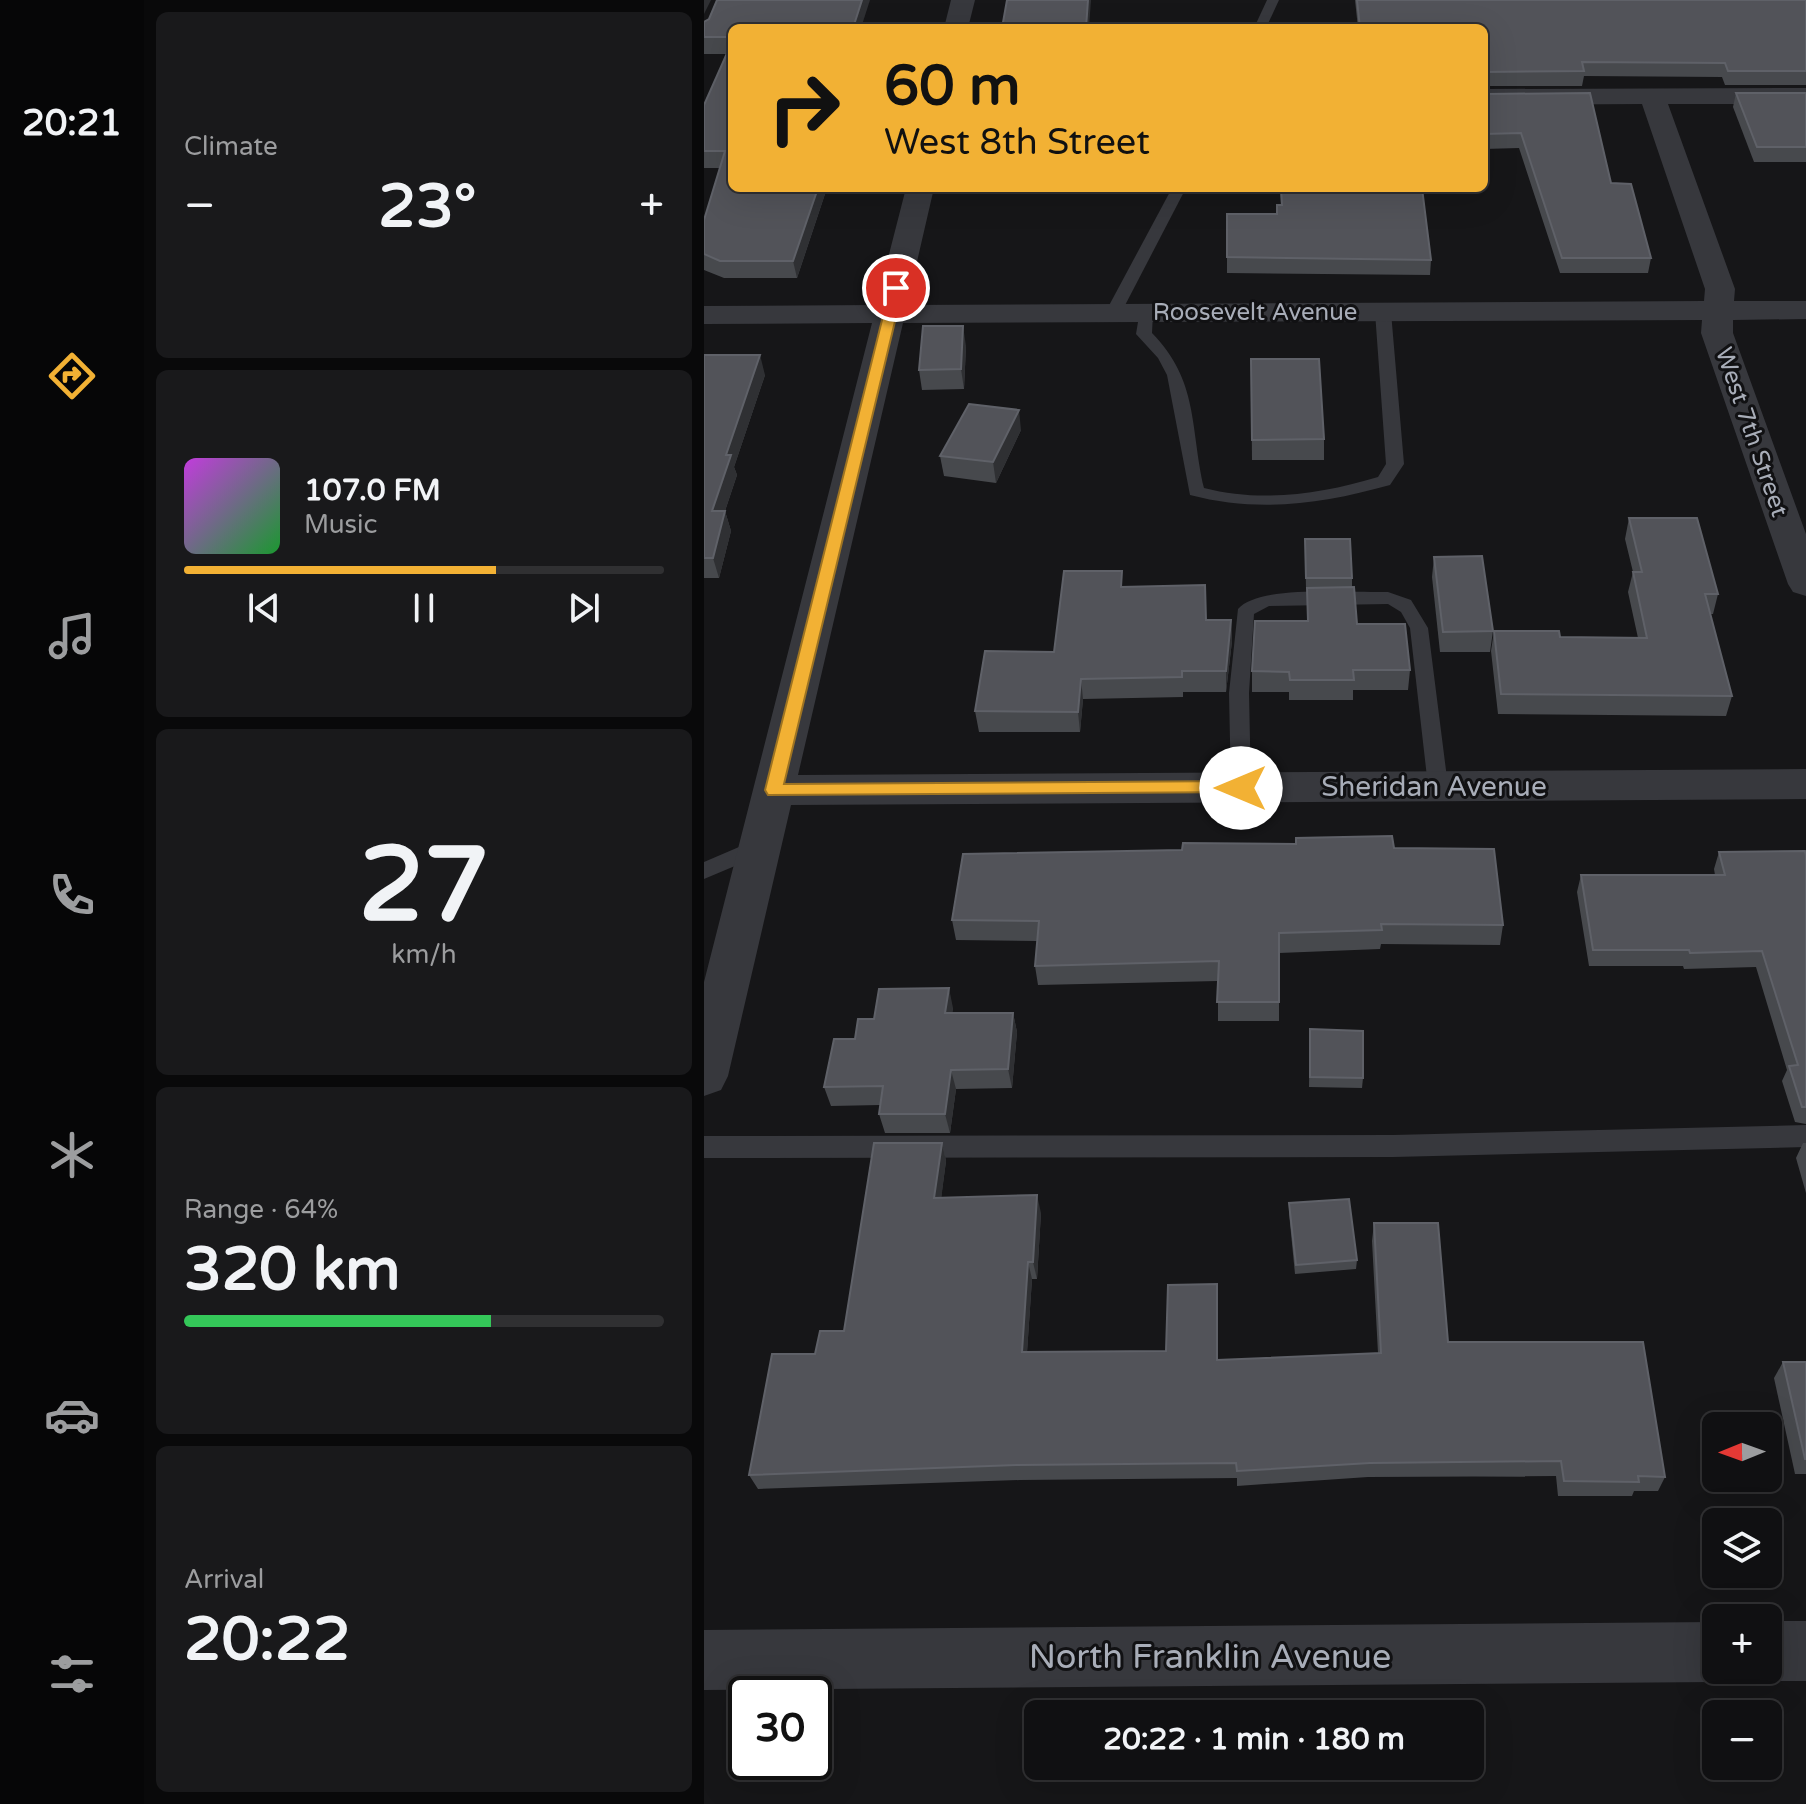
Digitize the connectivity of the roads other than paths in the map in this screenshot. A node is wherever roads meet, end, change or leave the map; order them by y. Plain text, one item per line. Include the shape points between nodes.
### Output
1 (963, 0) edge
2 (1273, 0) edge
3 (957, 24) edge
4 (1262, 24) edge
5 (1652, 96) junction
6 (1806, 96) edge
7 (1488, 97) edge
8 (919, 192) edge
9 (1177, 192) edge
10 (1720, 310) junction
11 (1806, 310) edge
12 (1383, 312) junction
13 (891, 313) junction
14 (1113, 313) junction
15 (1145, 313) junction
16 (704, 315) edge
17 (1806, 584) edge
18 (1806, 784) edge
19 (1438, 786) junction
20 (1241, 788) junction
21 (774, 790) junction
22 (760, 846) junction
23 (704, 871) edge
24 (704, 1076) edge
25 (1806, 1136) edge
26 (704, 1147) edge
27 (1782, 1651) edge
28 (1806, 1651) edge
29 (1702, 1652) edge
30 (704, 1660) edge

1 - 3 street
2 - 4 lane
5 - 6 street
5 - 7 street
5 - 10 street, West 7th Street via 1720,289
8 - 13 street
9 - 14 lane
10 - 11 street, Roosevelt Avenue
10 - 12 street, Roosevelt Avenue
10 - 17 street, West 7th Street via 1717,333
12 - 15 street, Roosevelt Avenue
12 - 15 lane via 1395,464 1384,481 1334,496 1269,501 1196,491 1186,421 1170,363 1144,334
13 - 14 street, Roosevelt Avenue
13 - 16 street, Roosevelt Avenue
13 - 21 street
14 - 15 street, Roosevelt Avenue
18 - 19 street, Sheridan Avenue
19 - 20 street, Sheridan Avenue
19 - 20 lane via 1419,628 1402,600 1373,598 1267,600 1245,613 1239,693
20 - 21 street, Sheridan Avenue
21 - 22 street
22 - 23 lane
22 - 24 street
25 - 26 lane via 1393,1146
27 - 28 street
29 - 30 street, North Franklin Avenue

